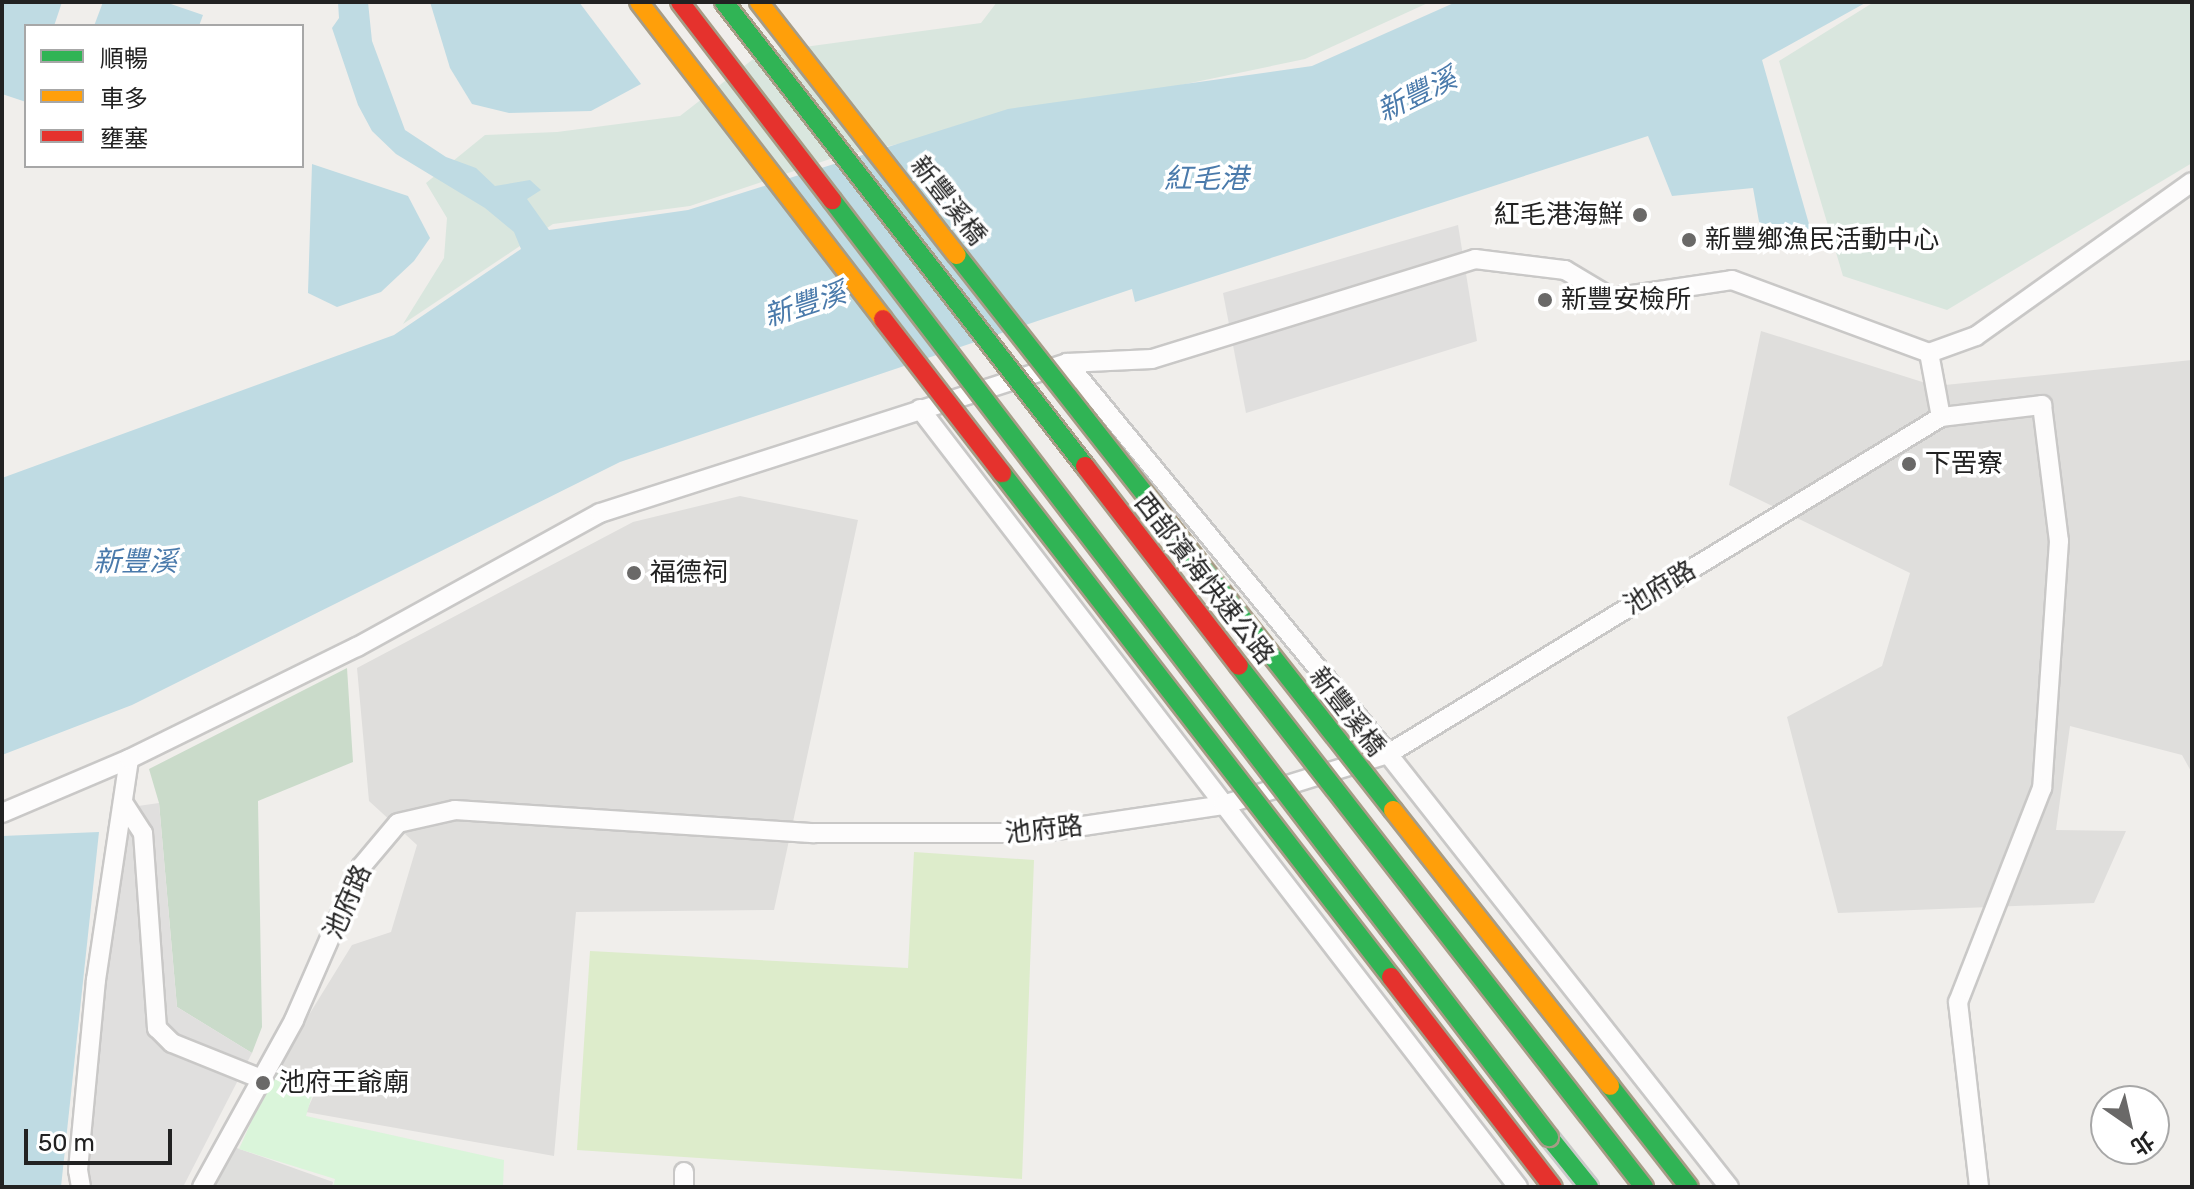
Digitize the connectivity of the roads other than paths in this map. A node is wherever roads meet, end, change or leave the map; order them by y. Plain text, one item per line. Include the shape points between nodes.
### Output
1 (639, 2) edge
2 (680, 2) edge
3 (724, 2) edge
4 (759, 2) edge
5 (2192, 182) edge
6 (1929, 353) junction
7 (1067, 363) junction
8 (920, 409) junction
9 (1941, 417) junction
10 (1114, 422) junction
11 (995, 510) junction
12 (1388, 754) junction
13 (129, 759) junction
14 (124, 804) junction
15 (1223, 805) junction
16 (2, 813) edge
17 (259, 1078) junction
18 (81, 1187) edge
19 (202, 1187) edge
20 (1518, 1187) edge
21 (1553, 1187) edge
22 (1587, 1187) edge
23 (1644, 1187) edge
24 (1689, 1187) edge
25 (1729, 1187) edge
26 (1979, 1187) edge

1 - 21 main road, bridge
2 - 22 main road, bridge
3 - 23 main road, 西部濱海快速公路, bridge
4 - 24 main road, 新豐溪橋, bridge
5 - 6 street via 1976,336
6 - 7 street via 1732,280 1612,298 1565,270 1475,259 1152,359
6 - 9 street
7 - 8 street
7 - 10 street
8 - 11 street
8 - 13 street via 600,513 357,647
9 - 12 street, 池府路
9 - 26 street via 2042,405 2059,541 2042,788 1958,1002
10 - 11 street
10 - 12 street
11 - 15 street
12 - 15 street, 池府路
12 - 25 street
13 - 14 street
13 - 16 street
14 - 17 street via 143,833 157,1028 172,1043
14 - 18 street via 96,980 78,1170
15 - 17 street, 池府路 via 1036,833 971,836 814,833 455,810 419,815 398,823 372,849 294,1020
15 - 20 street
17 - 19 street, 池府路

